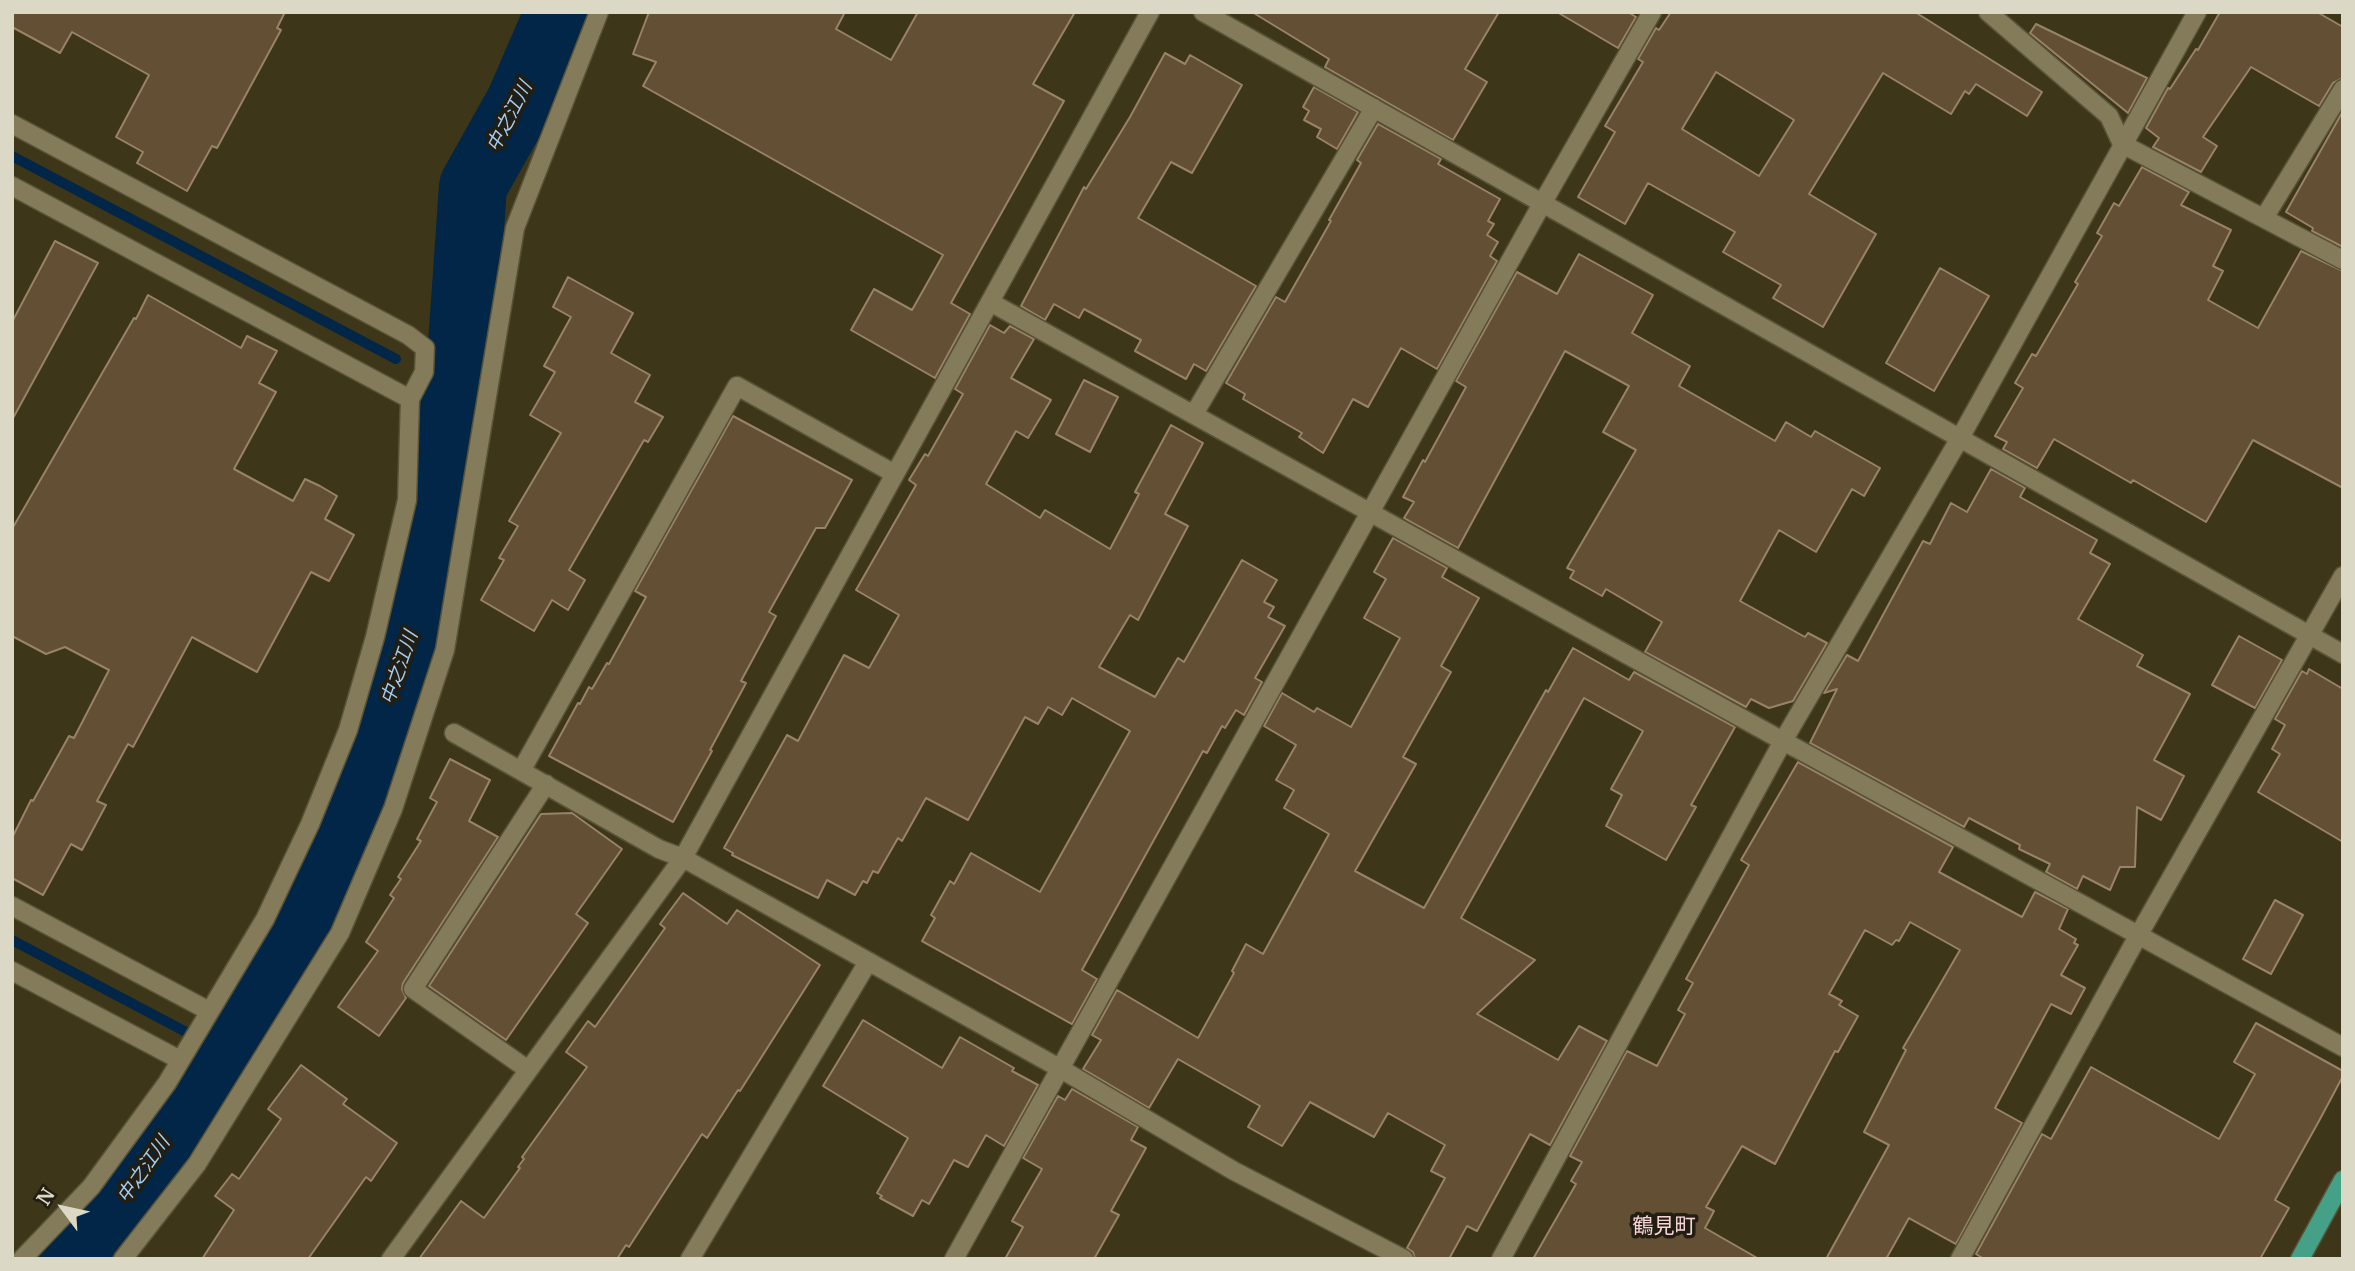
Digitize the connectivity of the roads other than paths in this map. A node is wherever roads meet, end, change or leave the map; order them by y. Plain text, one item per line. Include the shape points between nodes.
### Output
1 (599, 12) edge
2 (1150, 12) edge
3 (1203, 12) edge
4 (1652, 12) edge
5 (1988, 12) edge
6 (2197, 12) edge
7 (2343, 89) edge
8 (1374, 108) junction
9 (12, 124) edge
10 (2122, 144) junction
11 (12, 186) edge
12 (1543, 202) junction
13 (2264, 218) junction
14 (2343, 260) edge
15 (990, 302) junction
16 (410, 399) junction
17 (1194, 414) junction
18 (1961, 438) junction
19 (895, 474) junction
20 (1370, 512) junction
21 (2343, 576) edge
22 (2309, 635) junction
23 (2343, 654) edge
24 (454, 733) dead end
25 (1783, 741) junction
26 (521, 771) junction
27 (547, 784) junction
28 (682, 858) junction
29 (12, 906) edge
30 (2138, 936) junction
31 (869, 962) junction
32 (12, 971) edge
33 (209, 1011) junction
34 (2343, 1047) edge
35 (180, 1060) junction
36 (527, 1069) junction
37 (1060, 1069) junction
38 (2343, 1180) edge
39 (2338, 1200) edge
40 (22, 1259) edge
41 (123, 1259) edge
42 (391, 1259) edge
43 (690, 1259) edge
44 (954, 1259) edge
45 (1404, 1259) edge
46 (1501, 1259) edge
47 (1960, 1259) edge
48 (2300, 1259) edge

1 - 41 street via 515,228 445,650 393,809 340,933 197,1164
2 - 15 street
3 - 8 street
4 - 12 street
5 - 10 street via 2109,116
6 - 10 street
7 - 13 street
8 - 12 street
8 - 17 street
9 - 16 street via 408,335 425,348 424,372
10 - 13 street
10 - 18 street
11 - 16 street
12 - 18 street
12 - 20 street
13 - 14 street
15 - 17 street
15 - 19 street
16 - 33 street via 407,500 348,730 265,919
17 - 20 street
18 - 22 street
18 - 25 street
19 - 26 street via 737,386
19 - 28 street
20 - 25 street
20 - 37 street
21 - 22 street
22 - 23 street
22 - 30 street
24 - 26 street
25 - 30 street
25 - 46 street
26 - 27 street
27 - 28 street
27 - 36 street via 413,989
28 - 31 street
28 - 36 street
29 - 33 street
30 - 34 street
30 - 47 street
31 - 37 street
31 - 43 street
32 - 35 street
33 - 35 street
35 - 40 street via 91,1186
36 - 42 street
37 - 44 street
37 - 45 street via 1234,1171
38 - 39 main road
39 - 48 main road

